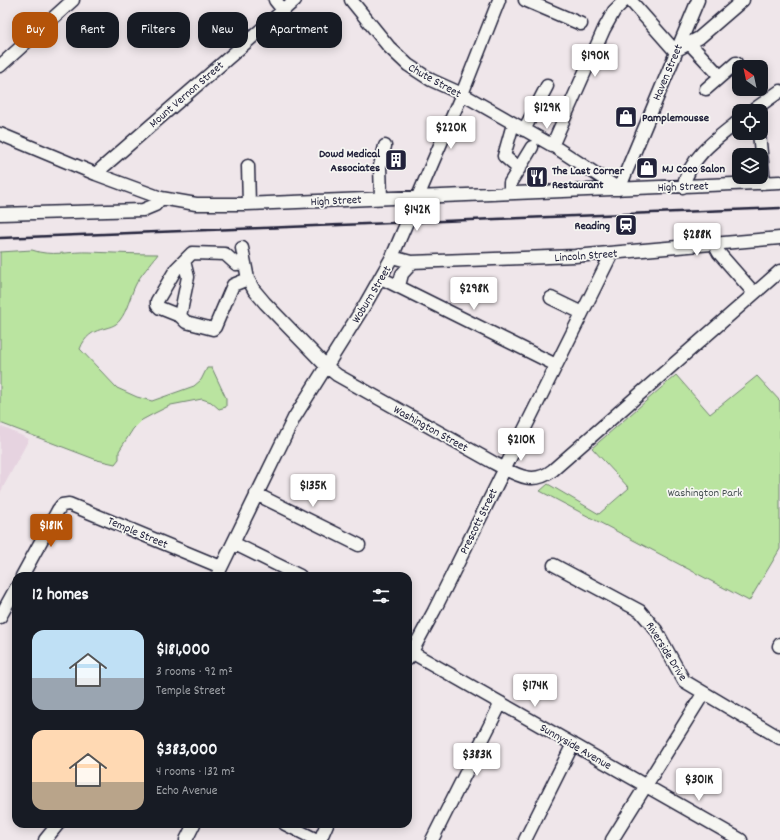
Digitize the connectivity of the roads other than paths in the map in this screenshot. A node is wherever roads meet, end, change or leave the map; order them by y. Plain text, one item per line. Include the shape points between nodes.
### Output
1 (73, 0) edge
2 (275, 0) edge
3 (295, 0) edge
4 (351, 0) edge
5 (499, 0) edge
6 (526, 0) edge
7 (625, 0) edge
8 (630, 0) edge
9 (698, 0) edge
10 (743, 0) edge
11 (283, 10) junction
12 (581, 24) dead end
13 (690, 44) junction
14 (675, 51) junction
15 (1, 62) edge
16 (732, 66) edge
17 (720, 76) junction
18 (547, 86) dead end
19 (706, 88) dead end
20 (780, 91) edge
21 (462, 94) junction
22 (762, 104) edge
23 (513, 124) junction
24 (732, 127) edge
25 (524, 130) junction
26 (0, 134) edge
27 (385, 146) dead end
28 (552, 146) junction
29 (532, 147) dead end
30 (248, 166) dead end
31 (519, 169) junction
32 (96, 174) junction
33 (780, 182) edge
34 (768, 183) edge
35 (744, 184) edge
36 (683, 187) junction
37 (619, 189) junction
38 (510, 193) junction
39 (418, 196) junction
40 (161, 198) junction
41 (381, 198) junction
42 (249, 204) junction
43 (0, 214) edge
44 (780, 238) edge
45 (714, 244) junction
46 (242, 248) dead end
47 (612, 253) junction
48 (392, 257) junction
49 (184, 260) junction
50 (413, 262) junction
51 (240, 263) junction
52 (779, 274) edge
53 (382, 278) junction
54 (248, 279) junction
55 (233, 284) junction
56 (399, 286) junction
57 (754, 293) junction
58 (551, 298) dead end
59 (582, 313) junction
60 (180, 316) junction
61 (556, 365) junction
62 (326, 366) junction
63 (504, 468) junction
64 (256, 494) junction
65 (233, 543) junction
66 (359, 545) dead end
67 (554, 565) dead end
68 (24, 572) edge
69 (214, 572) edge
70 (219, 572) edge
71 (292, 572) edge
72 (12, 595) edge
73 (0, 617) edge
74 (412, 652) edge
75 (412, 657) edge
76 (704, 694) junction
77 (501, 703) junction
78 (780, 738) edge
79 (573, 744) junction
80 (646, 786) junction
81 (55, 828) edge
82 (192, 828) edge
83 (292, 828) edge
84 (325, 828) edge
85 (728, 837) edge
86 (45, 840) edge
87 (186, 840) edge
88 (318, 840) edge
89 (432, 840) edge
90 (525, 840) edge
91 (612, 840) edge
92 (741, 840) edge

1 - 15 street
2 - 11 street
3 - 11 street, Mount Vernon Street
4 - 21 street, Chute Street via 402,60 431,80
5 - 21 street, Woburn Street
6 - 12 street
7 - 28 street via 614,11 604,29
8 - 14 street
9 - 14 street, Haven Street
10 - 13 street
11 - 32 street, Mount Vernon Street
13 - 14 street
13 - 17 street
14 - 37 street, Haven Street
16 - 17 street
17 - 19 street
18 - 25 street
20 - 22 street
21 - 23 street, Chute Street
21 - 39 street, Woburn Street
23 - 25 street, Chute Street
23 - 31 street via 504,156
24 - 36 street via 694,162 687,172
25 - 28 street, Chute Street
26 - 32 street, High Street
27 - 41 street via 380,166
28 - 37 street, Chute Street
29 - 31 street
30 - 42 street
31 - 38 street via 510,183
32 - 40 street, High Street
33 - 34 street, High Street
35 - 36 street, High Street
36 - 37 street, High Street
37 - 38 street, High Street
38 - 39 street, High Street
39 - 41 street, High Street
39 - 48 street, Woburn Street
40 - 42 street, High Street via 196,204
40 - 43 street via 155,205 143,210
41 - 42 street, High Street
44 - 45 street, Lincoln Street
45 - 47 street, Lincoln Street
45 - 57 street via 726,263
46 - 51 street, Washington Street
47 - 50 street, Lincoln Street
47 - 59 street, Prescott Street
48 - 50 street, Lincoln Street
48 - 53 street, Woburn Street
49 - 51 street via 195,252 227,254
49 - 60 street via 188,277
49 - 60 street via 156,303 159,308
50 - 56 street via 402,274
51 - 54 street, Washington Street
51 - 55 street
52 - 57 street, Washington Street
53 - 56 street
53 - 62 street, Woburn Street
54 - 55 street
54 - 62 street, Washington Street via 265,303
55 - 60 street via 214,329 186,322
56 - 61 street
57 - 63 street, Washington Street via 549,473 528,479
58 - 59 street
59 - 61 street, Prescott Street
61 - 63 street, Prescott Street
62 - 63 street, Washington Street via 337,375
62 - 64 street, Woburn Street via 294,418
63 - 74 street, Prescott Street
64 - 65 street, Woburn Street
64 - 66 street
65 - 70 street, Woburn Street
65 - 71 street
67 - 76 street, Riverside Drive via 631,605 643,614 656,630 682,679
68 - 69 street, Temple Street via 58,510 69,504
72 - 73 street
75 - 77 street, Sunnyside Avenue
76 - 78 street, Riverside Drive
76 - 80 street
77 - 79 street, Sunnyside Avenue
77 - 89 street
79 - 80 street, Sunnyside Avenue
79 - 90 street
80 - 85 street, Sunnyside Avenue
80 - 91 street
81 - 86 street
82 - 87 street
83 - 88 street
84 - 88 street
85 - 92 street, Sunnyside Avenue

